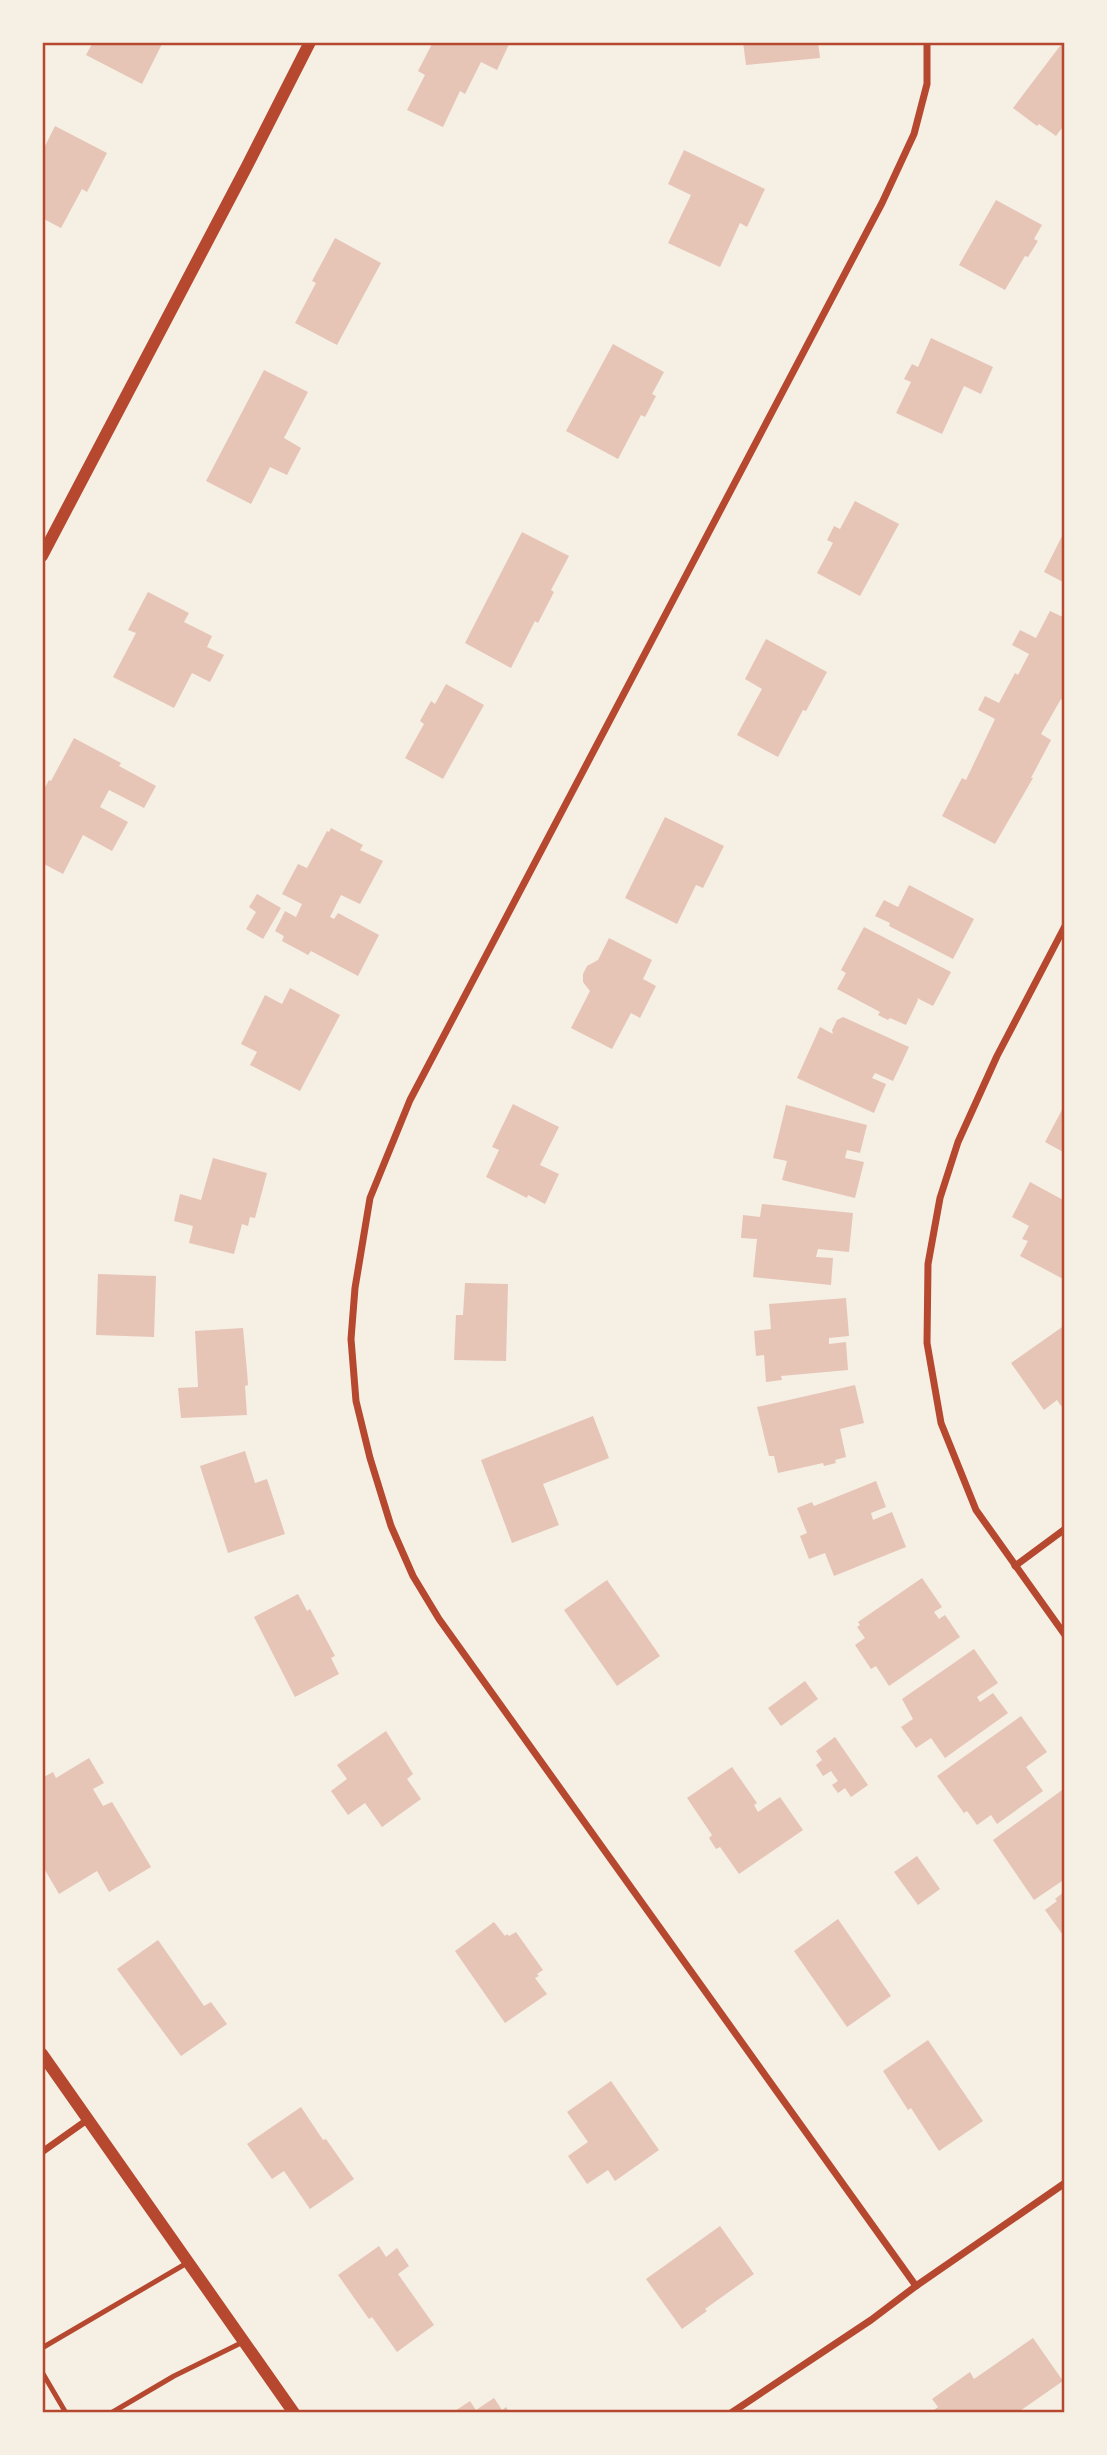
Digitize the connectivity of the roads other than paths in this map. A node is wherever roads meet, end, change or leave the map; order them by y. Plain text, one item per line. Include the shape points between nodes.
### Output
1 (310, 42) edge
2 (927, 42) edge
3 (42, 556) edge
4 (1065, 926) edge
5 (1065, 1529) edge
6 (1015, 1566) junction
7 (1065, 1635) edge
8 (42, 2054) edge
9 (87, 2120) junction
10 (42, 2152) edge
11 (1065, 2183) edge
12 (188, 2262) junction
13 (916, 2286) junction
14 (243, 2342) junction
15 (42, 2348) edge
16 (42, 2372) edge
17 (66, 2413) edge
18 (111, 2413) edge
19 (294, 2413) edge
20 (731, 2413) edge

1 - 3 street
2 - 13 street via 927,84 914,134 882,202 391,1141 370,1198 351,1339 356,1401 370,1458 391,1526 432,1608
4 - 6 street via 958,1142 940,1198 928,1264 928,1343 942,1423 976,1510
5 - 6 street
6 - 7 street
8 - 9 street
9 - 10 street
9 - 12 street
11 - 13 street
12 - 14 street
12 - 15 lane
13 - 20 street
14 - 18 lane
14 - 19 street
16 - 17 lane

